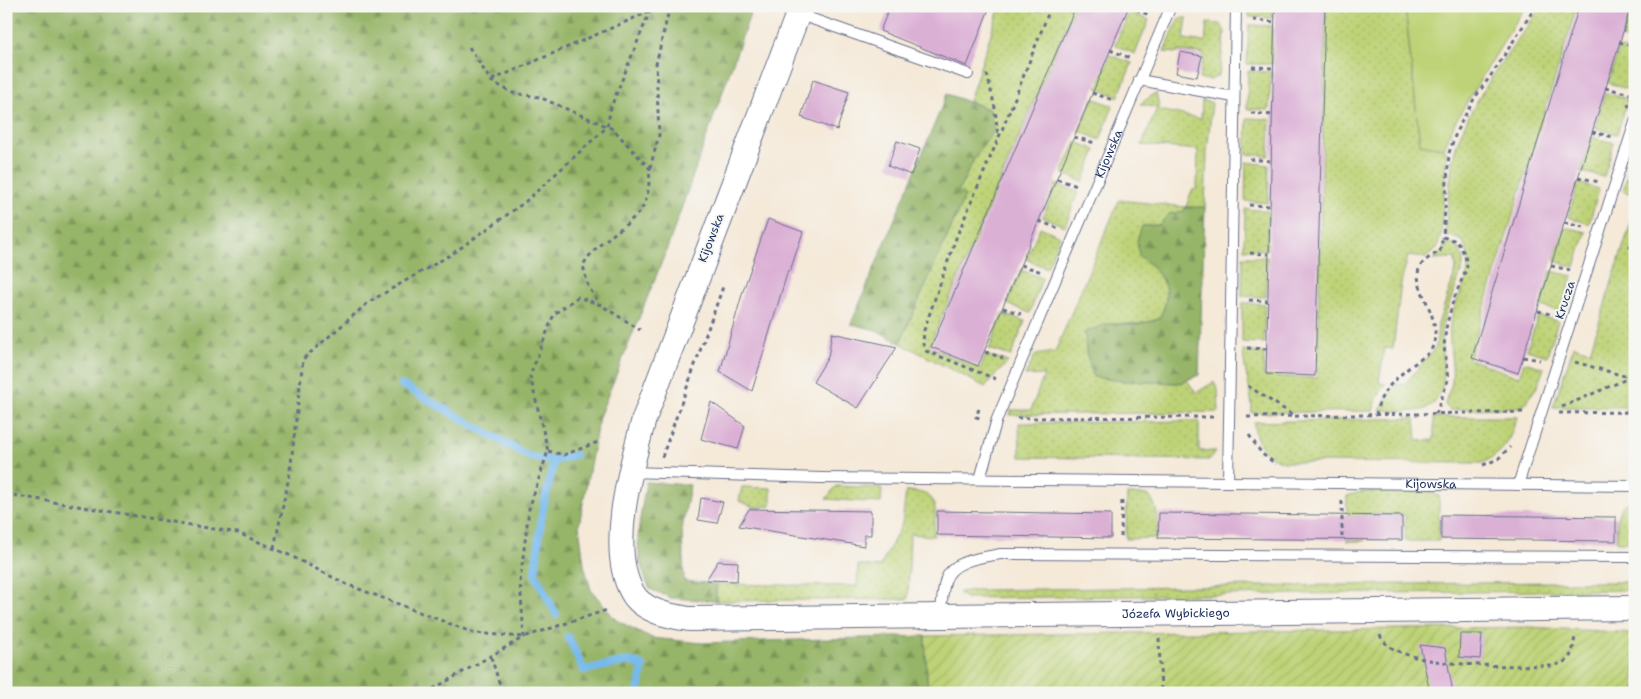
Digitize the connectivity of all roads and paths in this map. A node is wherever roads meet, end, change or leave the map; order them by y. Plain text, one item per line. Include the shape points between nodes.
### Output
1 (652, 6) edge
2 (662, 6) edge
3 (670, 6) edge
4 (1027, 6) edge
5 (1129, 6) edge
6 (1171, 6) edge
7 (1236, 6) edge
8 (1536, 6) edge
9 (1051, 7) edge
10 (799, 10) edge
11 (651, 12) junction
12 (1155, 18) dead end
13 (1245, 20) dead end
14 (1275, 22) dead end
15 (1619, 42) dead end
16 (469, 47) dead end
17 (1635, 47) edge
18 (1110, 50) dead end
19 (1137, 60) dead end
20 (1244, 66) dead end
21 (1274, 68) dead end
22 (985, 70) dead end
23 (968, 74) dead end
24 (1139, 80) junction
25 (491, 81) junction
26 (1635, 85) edge
27 (1605, 88) dead end
28 (1092, 93) dead end
29 (1633, 95) edge
30 (1234, 97) junction
31 (1120, 102) dead end
32 (1243, 112) dead end
33 (1626, 112) dead end
34 (1272, 115) dead end
35 (1635, 122) edge
36 (607, 127) junction
37 (1592, 132) dead end
38 (1074, 137) dead end
39 (998, 138) junction
40 (1618, 139) dead end
41 (1102, 146) dead end
42 (1242, 159) dead end
43 (1272, 161) dead end
44 (650, 169) junction
45 (1578, 177) dead end
46 (1057, 179) dead end
47 (1604, 183) dead end
48 (1084, 189) dead end
49 (1241, 205) dead end
50 (1270, 206) dead end
51 (1040, 221) dead end
52 (1564, 223) dead end
53 (1590, 228) dead end
54 (1066, 231) dead end
55 (1442, 237) junction
56 (1629, 246) dead end
57 (1240, 252) dead end
58 (1635, 252) edge
59 (1269, 254) dead end
60 (1021, 265) dead end
61 (1551, 266) dead end
62 (1576, 272) dead end
63 (1048, 274) dead end
64 (1239, 299) dead end
65 (1268, 301) dead end
66 (601, 305) junction
67 (1003, 308) dead end
68 (1538, 310) dead end
69 (1030, 317) dead end
70 (1562, 317) dead end
71 (640, 330) dead end
72 (1238, 347) dead end
73 (1266, 349) dead end
74 (984, 352) dead end
75 (1523, 357) dead end
76 (1560, 358) junction
77 (1012, 360) dead end
78 (1635, 372) edge
79 (1629, 378) junction
80 (998, 379) dead end
81 (1635, 379) edge
82 (1248, 386) dead end
83 (1528, 406) dead end
84 (1526, 412) junction
85 (1635, 412) edge
86 (1545, 413) junction
87 (1436, 414) junction
88 (1376, 415) junction
89 (1294, 416) junction
90 (1229, 417) junction
91 (997, 418) junction
92 (1523, 420) dead end
93 (598, 442) dead end
94 (1514, 442) dead end
95 (548, 451) junction
96 (1267, 465) dead end
97 (1277, 465) dead end
98 (1475, 465) dead end
99 (629, 472) junction
100 (980, 480) junction
101 (1123, 481) junction
102 (1228, 482) junction
103 (1342, 483) junction
104 (1518, 485) junction
105 (1635, 486) edge
106 (6, 494) edge
107 (274, 548) junction
108 (1121, 555) junction
109 (1343, 556) junction
110 (1635, 557) edge
111 (1576, 608) junction
112 (1635, 608) edge
113 (608, 610) dead end
114 (1375, 611) junction
115 (1158, 615) junction
116 (940, 617) junction
117 (717, 619) joint
118 (524, 637) junction
119 (491, 656) junction
120 (426, 693) edge
121 (507, 693) edge
122 (1160, 693) edge

1 - 11 path
2 - 11 path
3 - 44 path via 656,64 659,135
4 - 9 path via 1042,10
5 - 12 path
6 - 24 lane, Kijowska
7 - 30 lane
8 - 55 path via 1474,99 1458,130 1449,153
9 - 39 path
10 - 23 lane
10 - 99 street, Kijowska via 647,410
11 - 25 path
11 - 36 path via 611,107
13 - 14 path
15 - 17 path
16 - 25 path
18 - 19 path
20 - 21 path
22 - 39 path via 995,108
24 - 30 lane
24 - 91 lane, Kijowska
25 - 36 path via 513,93 539,97
26 - 29 path
27 - 29 path
28 - 31 path
29 - 33 path
30 - 90 lane
32 - 34 path
35 - 76 lane, Krucza
36 - 44 path via 613,129
36 - 107 path via 525,202 452,254 369,302 303,359 290,472
37 - 40 path
38 - 41 path
39 - 80 path via 956,238 924,330 923,344 926,351
42 - 43 path
44 - 66 path via 641,210 592,251 583,265 588,286
45 - 47 path
46 - 48 path
49 - 50 path
51 - 54 path
52 - 53 path
55 - 87 path via 1457,241 1467,267 1446,328 1444,346 1448,380
55 - 88 path via 1440,250 1419,269 1435,328 1434,344 1430,352 1387,387 1377,404
56 - 58 path
57 - 59 path
60 - 63 path
61 - 62 path
64 - 65 path
66 - 71 path
66 - 95 path via 578,297 554,314 530,376
67 - 69 path
68 - 70 path
72 - 73 path
74 - 77 path
75 - 76 path via 1548,362 1551,355
76 - 79 path
76 - 86 lane, Krucza
78 - 79 path
79 - 81 path
79 - 86 path
82 - 89 path
83 - 84 path
84 - 87 path
84 - 92 path
85 - 86 path
86 - 104 lane, Krucza
87 - 88 path
88 - 89 path
89 - 90 path
90 - 91 path
90 - 102 lane
91 - 100 lane, Kijowska
93 - 95 path via 564,455
94 - 98 path via 1498,459
95 - 118 path via 529,509 520,582
96 - 97 path
99 - 100 lane, Kijowska
99 - 117 street, Kijowska via 622,559 632,593 651,609 669,616
100 - 101 lane, Kijowska
101 - 102 lane, Kijowska
101 - 108 path
102 - 103 lane, Kijowska
103 - 104 lane, Kijowska
103 - 109 path
104 - 105 lane, Kijowska
106 - 107 path via 238,533
107 - 118 path via 346,584 474,634
108 - 109 lane
108 - 116 lane via 1001,554 964,562 945,580
109 - 110 lane
111 - 112 street, Józefa Wybickiego
111 - 114 street, Józefa Wybickiego
111 - 114 path via 1574,646 1570,658 1564,664 1551,666 1442,663 1399,652 1380,638
113 - 118 path
114 - 115 street, Józefa Wybickiego
115 - 116 street, Józefa Wybickiego
115 - 122 path
116 - 117 street, Józefa Wybickiego
118 - 119 path
119 - 120 path
119 - 121 path via 498,682

